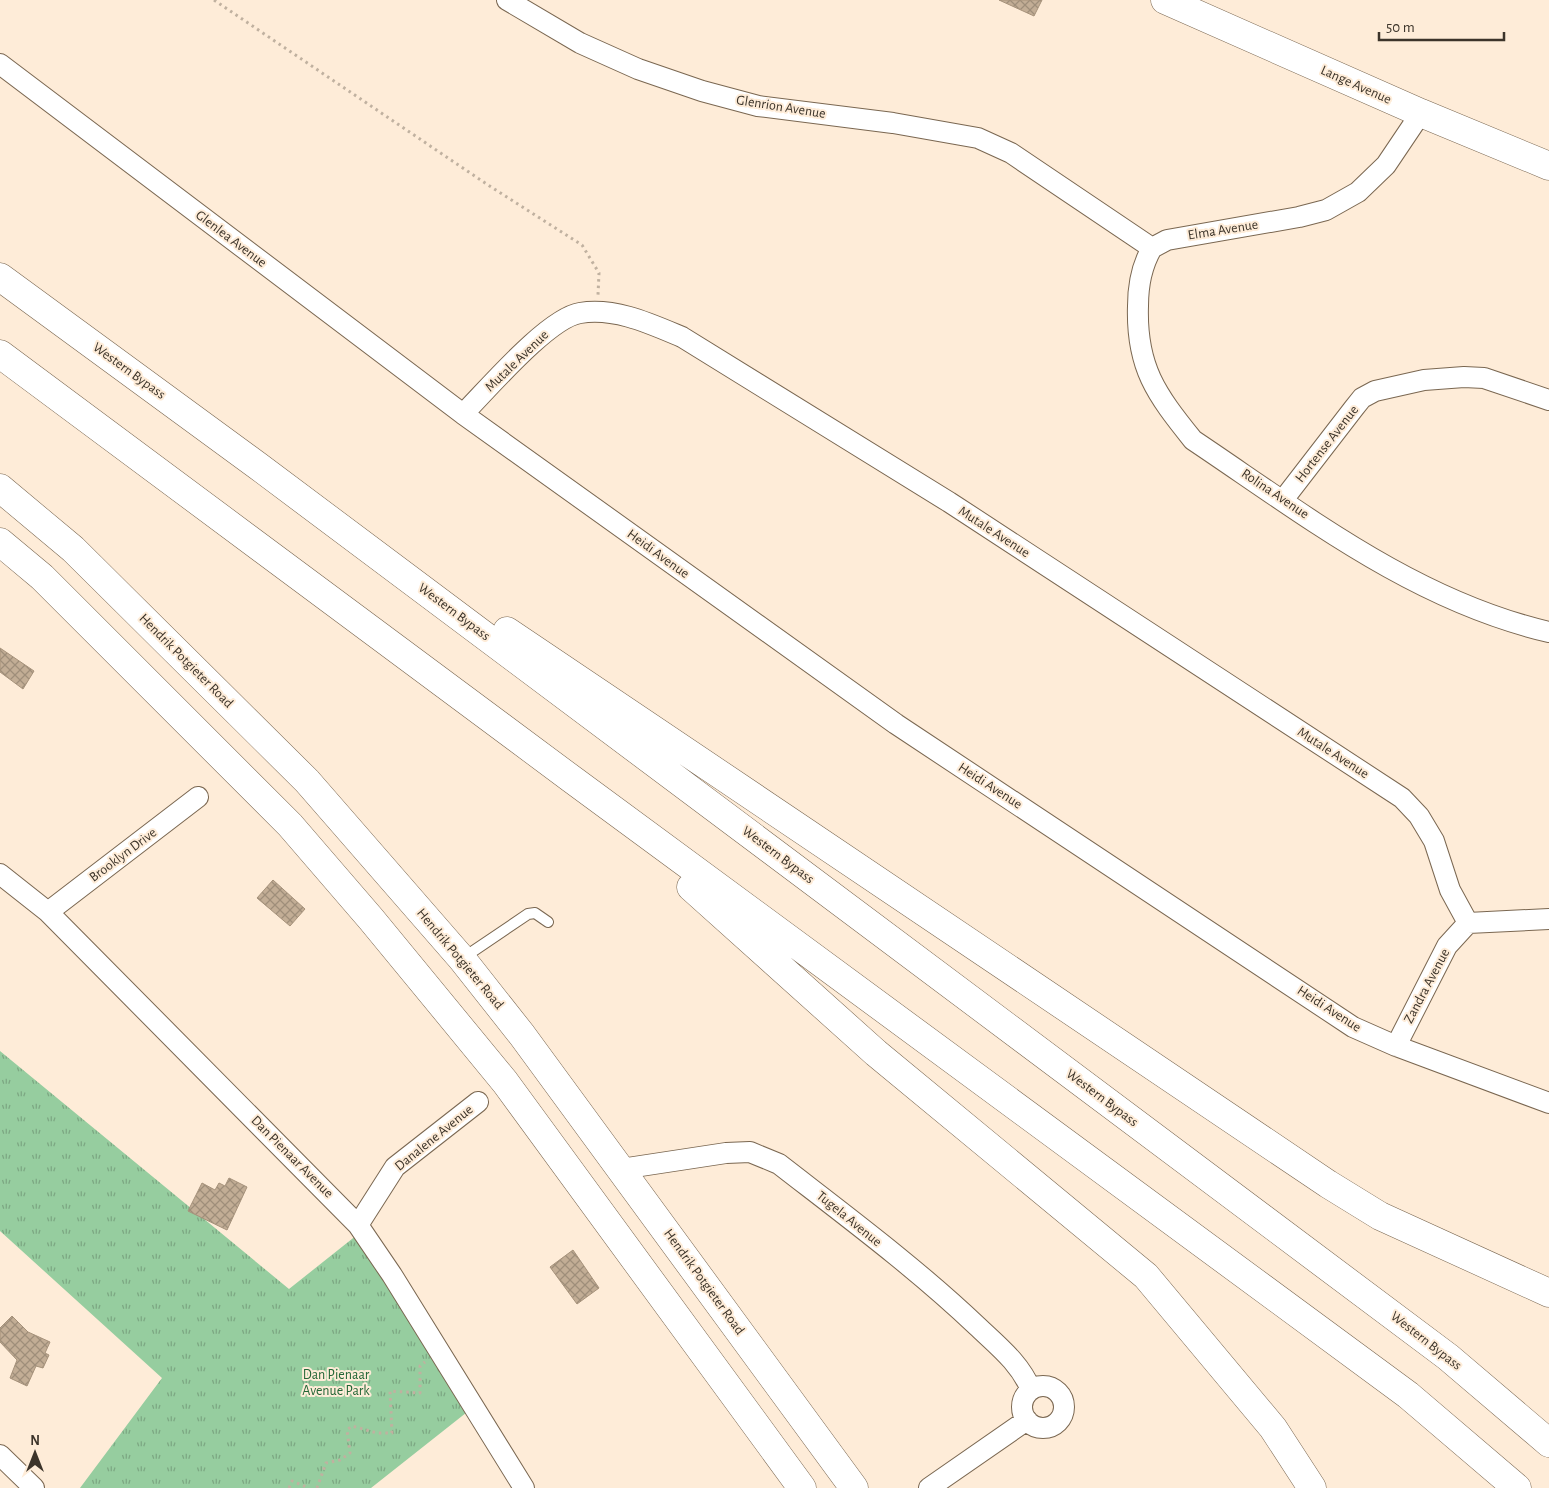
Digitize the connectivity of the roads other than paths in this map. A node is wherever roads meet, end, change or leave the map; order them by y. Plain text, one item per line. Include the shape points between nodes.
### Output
1 (507, 0) edge
2 (1165, 0) edge
3 (0, 64) edge
4 (1421, 113) junction
5 (1549, 166) edge
6 (1152, 248) junction
7 (0, 277) edge
8 (0, 354) edge
9 (1549, 400) edge
10 (463, 414) junction
11 (258, 466) junction
12 (0, 488) edge
13 (1283, 500) junction
14 (0, 542) edge
15 (1549, 632) edge
16 (573, 780) junction
17 (198, 797) dead end
18 (0, 874) edge
19 (48, 912) junction
20 (1549, 920) edge
21 (548, 922) dead end
22 (1468, 923) junction
23 (462, 959) junction
24 (1396, 1046) junction
25 (478, 1102) dead end
26 (1549, 1103) edge
27 (621, 1169) junction
28 (358, 1225) junction
29 (1549, 1293) edge
30 (1031, 1390) junction
31 (1027, 1420) junction
32 (1549, 1443) edge
33 (0, 1455) edge
34 (34, 1488) edge
35 (524, 1488) edge
36 (802, 1488) edge
37 (854, 1488) edge
38 (929, 1488) edge
39 (1312, 1488) edge
40 (1517, 1488) edge

1 - 6 street, Glenrion Avenue via 580,43 638,69 702,91 758,106 978,138 1011,153
2 - 4 main road, Lange Avenue
3 - 10 street, Glenlea Avenue
4 - 5 main road, Lange Avenue
4 - 6 street, Elma Avenue via 1386,165 1358,192 1326,210 1168,240
6 - 13 street, Rolina Avenue via 1142,271 1137,321 1139,347 1152,383 1193,440
7 - 11 main road, Western Bypass
8 - 16 main road
9 - 13 street, Hortense Avenue via 1484,378 1424,380 1375,391 1362,398
10 - 22 street, Mutale Avenue via 536,340 558,322 579,313 609,312 648,322 682,337 949,502 1402,798 1419,816 1434,840 1450,890
10 - 24 street, Heidi Avenue via 896,724 1353,1027
11 - 29 main road via 1328,1184 1380,1216
11 - 32 main road, Western Bypass via 1448,1356
12 - 23 main road, Hendrik Potgieter Road via 73,549 307,781
13 - 15 street, Rolina Avenue via 1376,561 1433,592 1492,615
14 - 36 main road via 42,577 290,825 372,919 505,1082
16 - 39 main road via 876,1053 1146,1276 1273,1428
16 - 40 main road via 1408,1394
17 - 19 street, Brooklyn Drive
18 - 19 street, Dan Pienaar Avenue
19 - 28 street, Dan Pienaar Avenue
20 - 22 street
21 - 23 lane via 535,913 528,914
22 - 24 street, Zandra Avenue via 1448,946
23 - 27 main road, Hendrik Potgieter Road via 522,1034
24 - 26 street, Heidi Avenue
25 - 28 street, Danalene Avenue via 395,1168
27 - 30 street, Tugela Avenue via 750,1152 780,1164 950,1300 1020,1368
27 - 37 main road, Hendrik Potgieter Road
28 - 35 street, Dan Pienaar Avenue via 440,1350
30 - 31 street via 1022,1404
30 - 31 street via 1039,1386 1055,1390 1060,1395 1064,1410 1061,1418 1048,1427 1040,1428
31 - 38 street
33 - 34 street

